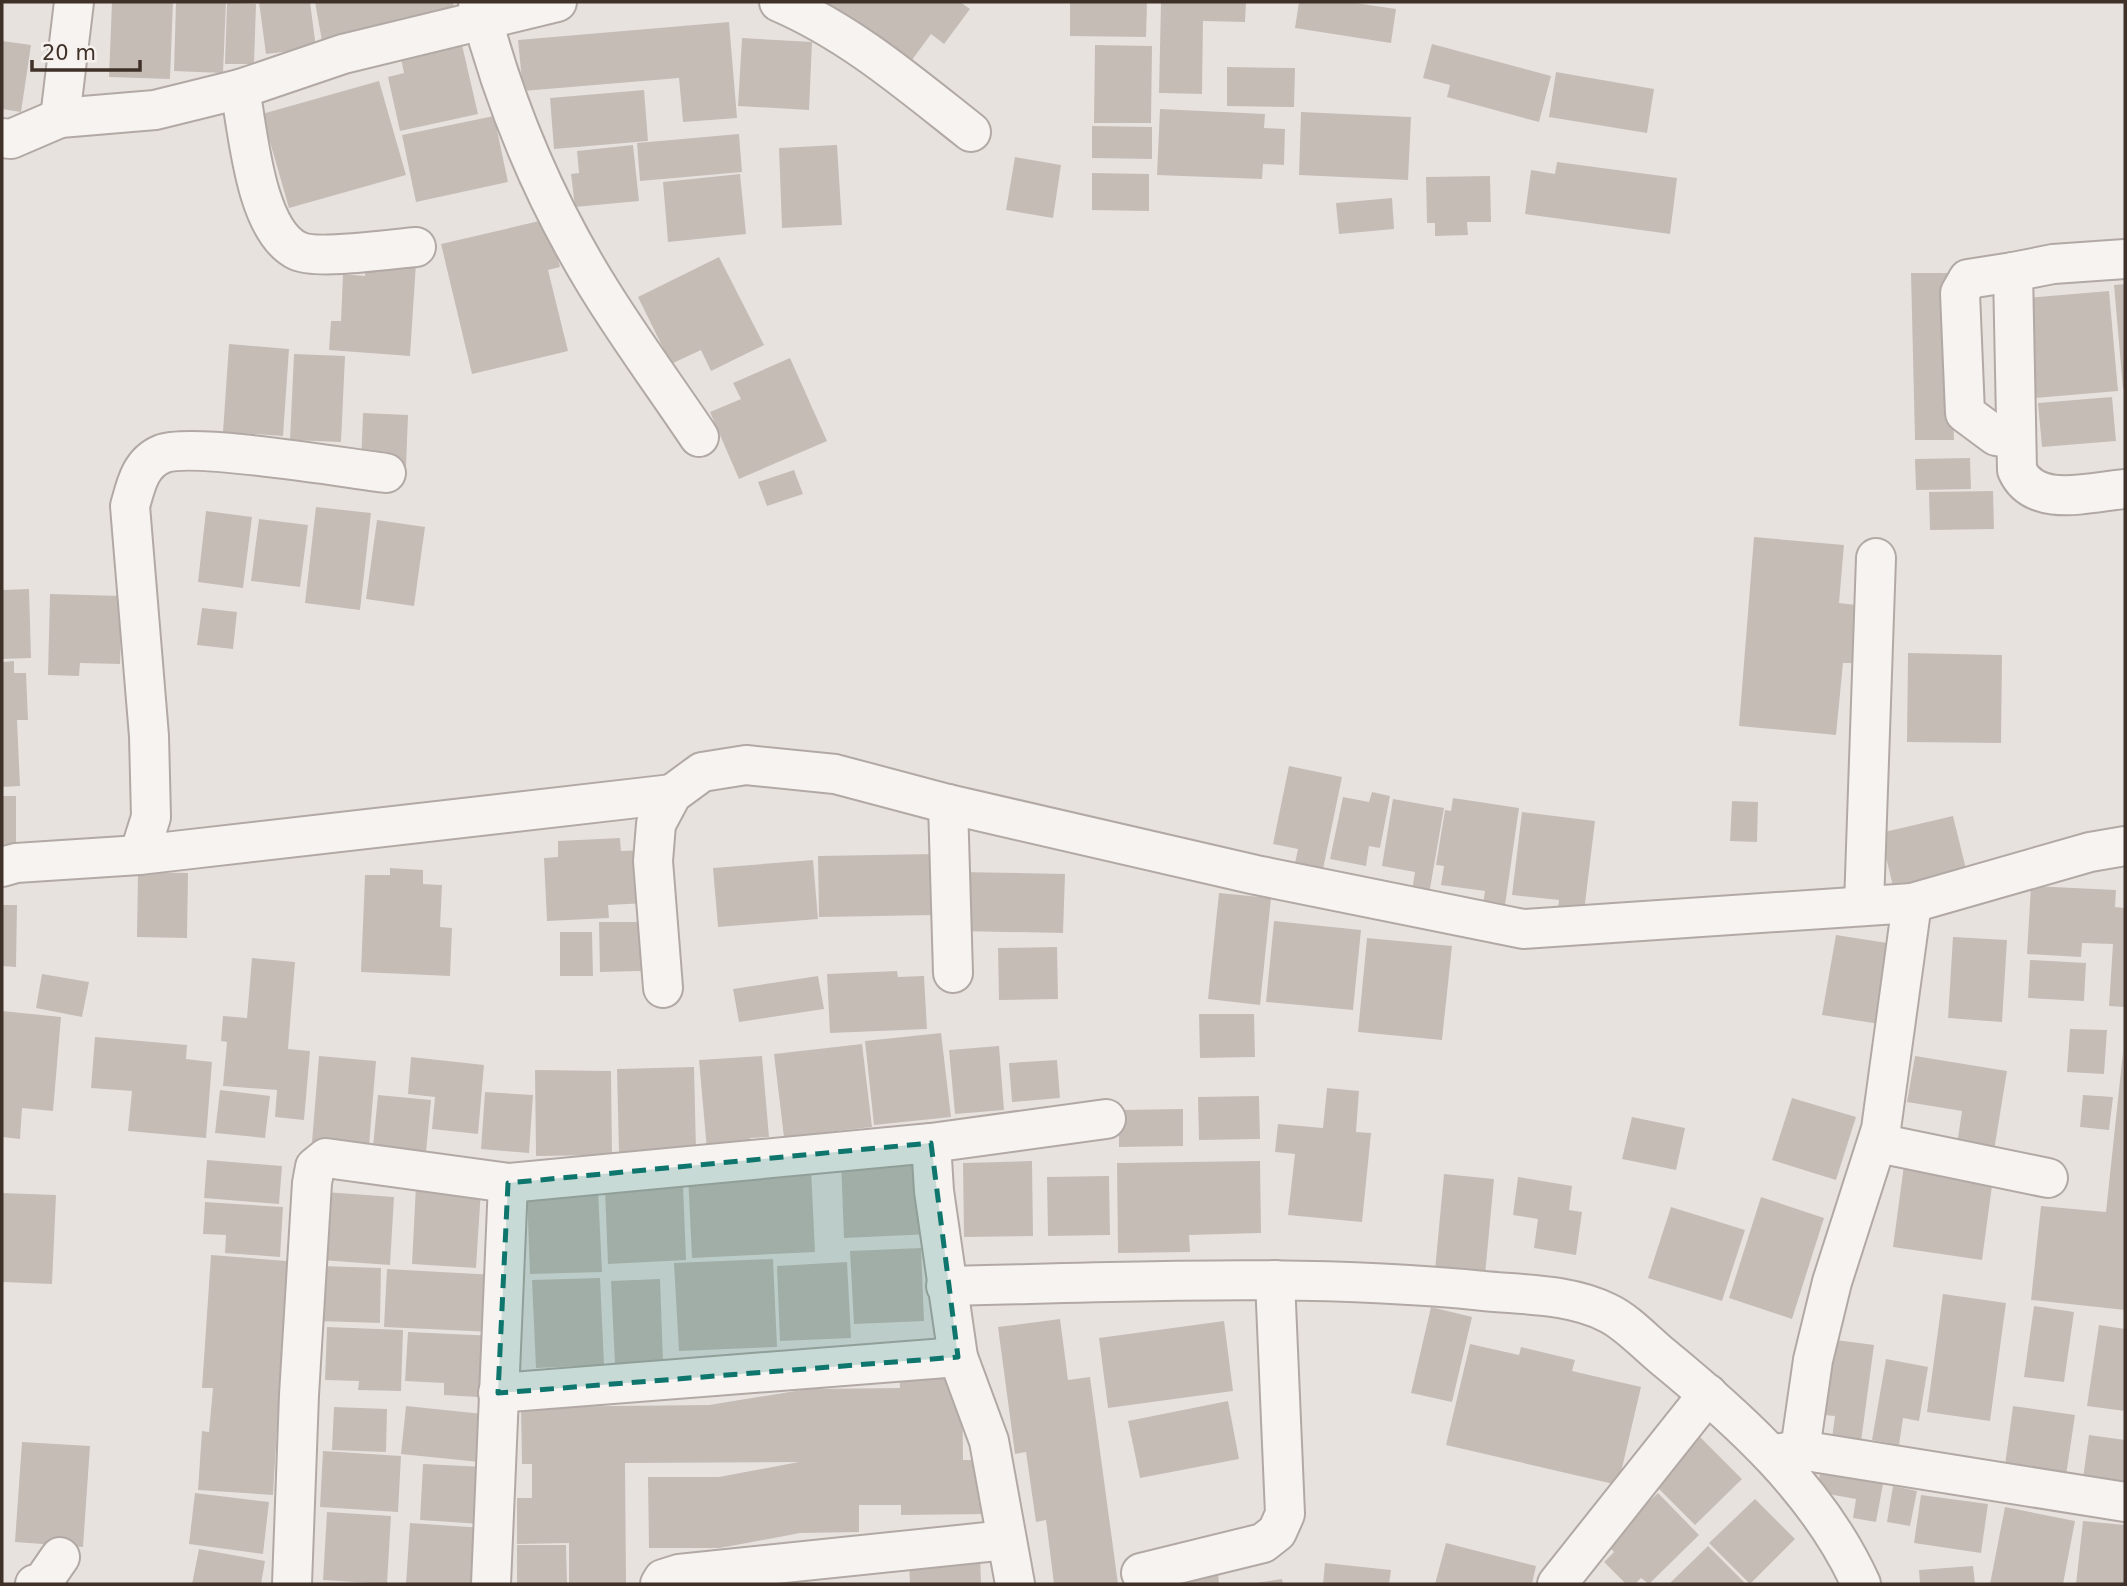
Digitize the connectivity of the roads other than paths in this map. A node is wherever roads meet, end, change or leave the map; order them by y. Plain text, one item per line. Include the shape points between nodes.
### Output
1 (74, 2) edge
2 (557, 2) edge
3 (779, 2) edge
4 (480, 11) edge
5 (240, 89) junction
6 (61, 118) junction
7 (971, 132) dead end
8 (5, 147) edge
9 (416, 247) dead end
10 (2125, 259) edge
11 (2013, 272) junction
12 (699, 437) dead end
13 (2015, 439) junction
14 (386, 473) dead end
15 (2125, 489) edge
16 (1876, 558) dead end
17 (673, 794) junction
18 (948, 804) junction
19 (2125, 846) edge
20 (139, 855) junction
21 (2, 867) edge
22 (1912, 903) junction
23 (1864, 905) junction
24 (953, 973) dead end
25 (663, 988) dead end
26 (1106, 1119) dead end
27 (931, 1143) junction
28 (1878, 1143) junction
29 (2048, 1178) dead end
30 (508, 1183) junction
31 (1275, 1280) junction
32 (946, 1286) junction
33 (958, 1357) junction
34 (498, 1393) junction
35 (1708, 1394) junction
36 (1786, 1453) junction
37 (2125, 1502) edge
38 (1006, 1540) junction
39 (1141, 1573) dead end
40 (292, 1584) edge
41 (491, 1584) edge
42 (660, 1584) edge
43 (1015, 1584) edge
44 (1558, 1584) edge
45 (1861, 1584) edge

1 - 6 street
2 - 4 street
3 - 7 street via 818,19 870,53
4 - 5 street
4 - 12 street via 506,99 566,227 594,281
5 - 6 street via 155,110
5 - 9 street via 259,185 271,225 283,241 300,252
6 - 8 street
10 - 11 street
11 - 13 street
11 - 13 street via 1968,279 1960,293 1965,413 1996,436
13 - 15 street via 2022,482 2039,493
14 - 20 street via 211,452 164,453 138,475 130,506 151,817
16 - 23 street
17 - 18 street via 702,772 746,765 835,774
17 - 20 street
17 - 25 street via 656,824 653,861
18 - 23 street via 1256,875 1523,929
18 - 24 street
19 - 22 street
20 - 21 street
22 - 23 street
22 - 28 street
26 - 27 street
27 - 30 street
27 - 32 street
28 - 29 street
28 - 36 street via 1832,1282
30 - 34 street
30 - 40 street via 326,1158 315,1167
31 - 32 street
31 - 35 street via 1423,1285 1573,1300 1610,1314
31 - 39 street via 1285,1514 1278,1532 1263,1543
32 - 33 street
33 - 34 street
33 - 38 street via 989,1440
34 - 41 street
35 - 36 street
35 - 44 street
36 - 37 street
36 - 45 street via 1786,1470 1837,1538
38 - 42 street via 679,1574
38 - 43 street

